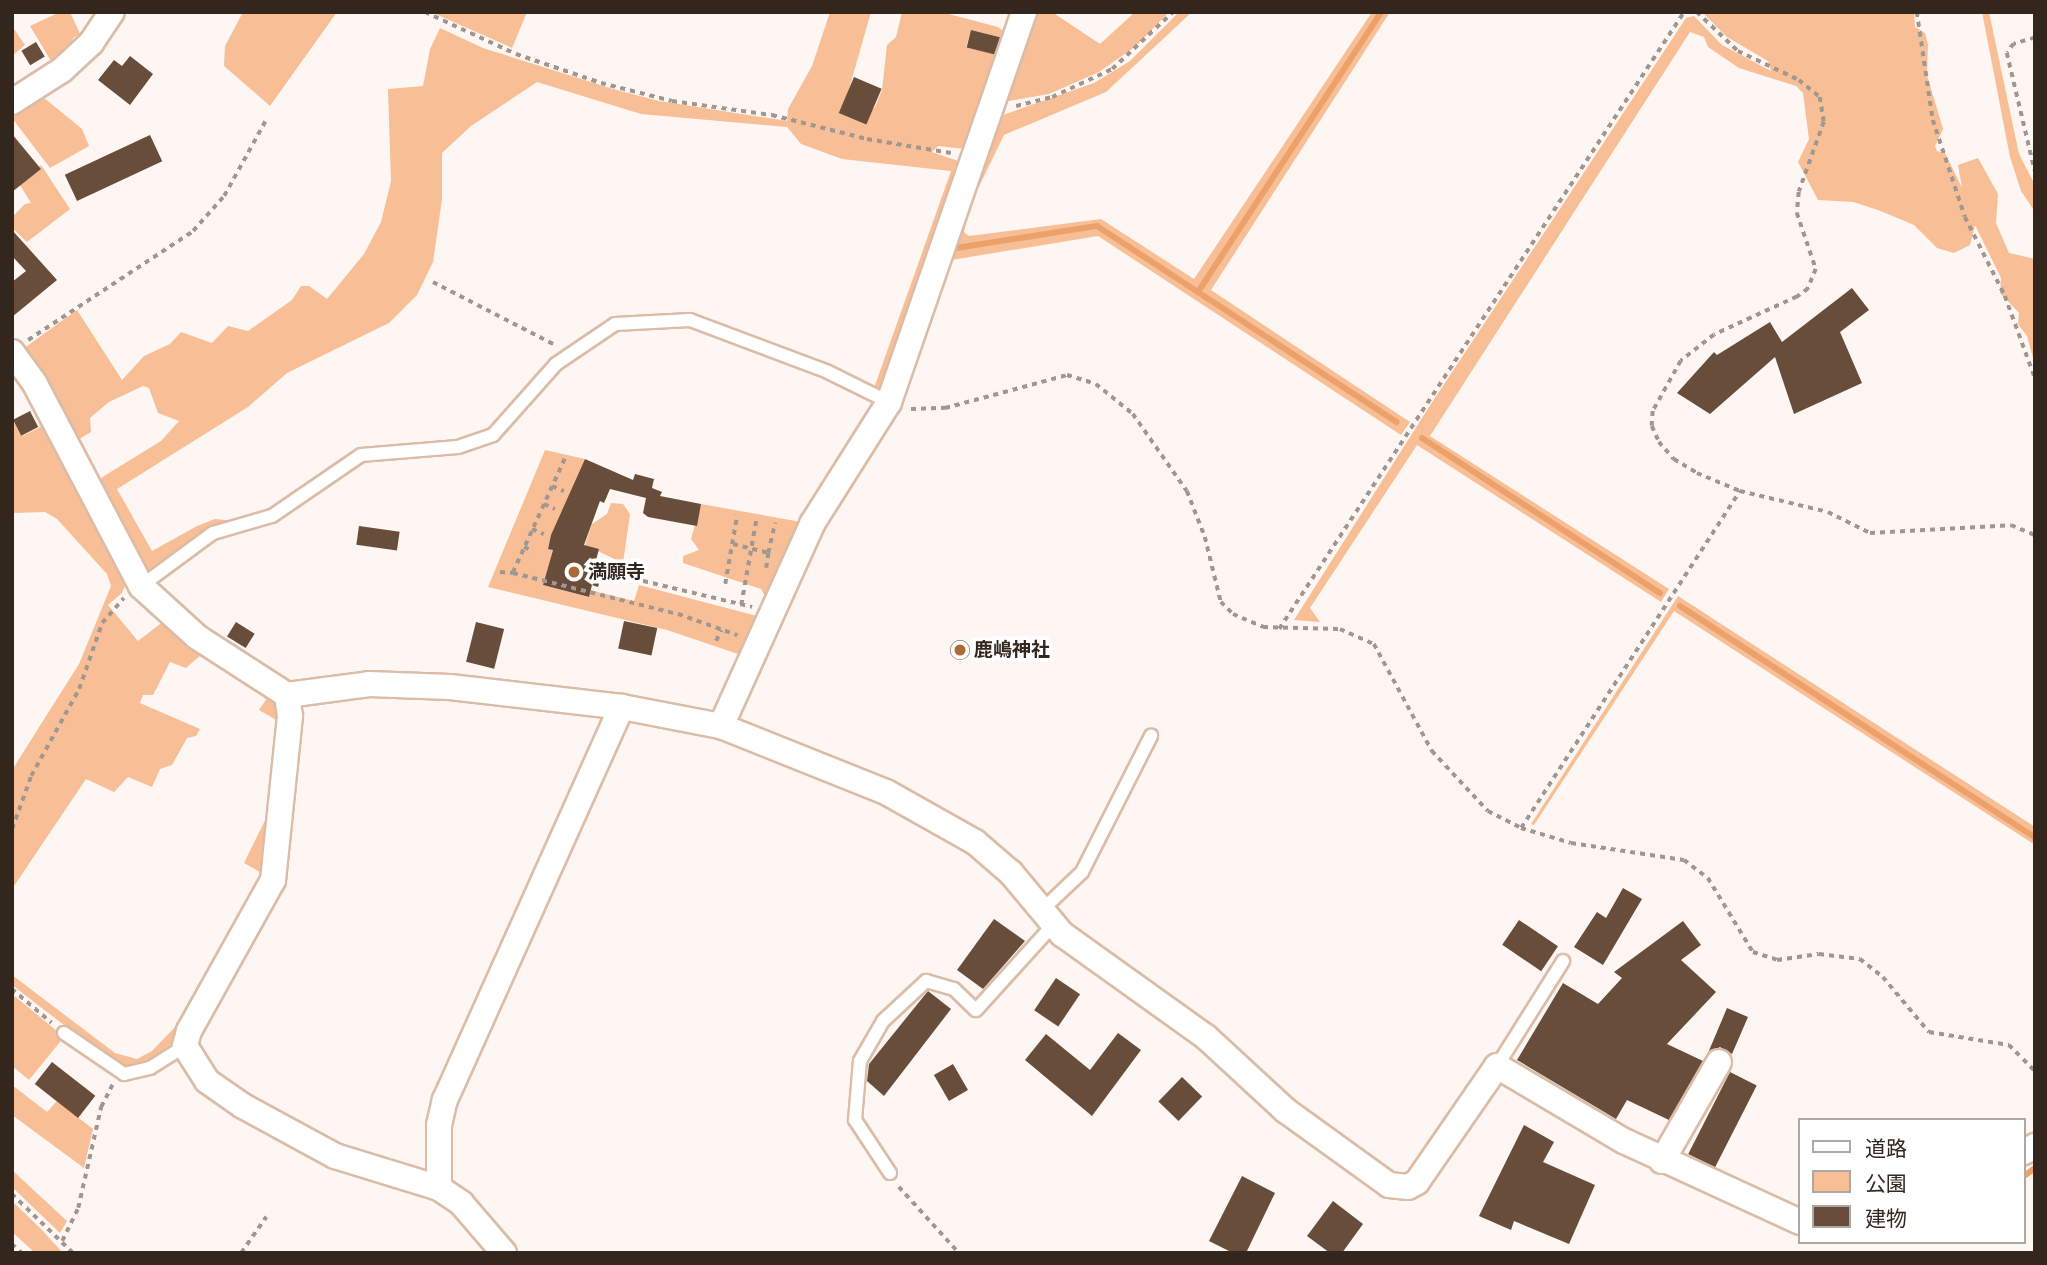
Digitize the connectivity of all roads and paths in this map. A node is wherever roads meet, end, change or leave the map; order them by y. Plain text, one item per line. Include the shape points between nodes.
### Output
1 (112, 12) edge
2 (425, 12) edge
3 (1024, 12) edge
4 (1173, 12) edge
5 (1684, 12) edge
6 (1698, 12) edge
7 (1917, 12) edge
8 (2035, 38) edge
9 (12, 102) edge
10 (989, 107) junction
11 (267, 118) dead end
12 (972, 156) junction
13 (2035, 171) edge
14 (433, 282) dead end
15 (17, 348) edge
16 (569, 353) junction
17 (2035, 378) edge
18 (889, 402) junction
19 (565, 459) dead end
20 (552, 486) junction
21 (564, 491) dead end
22 (1740, 491) junction
23 (544, 504) junction
24 (555, 509) dead end
25 (737, 515) dead end
26 (756, 521) dead end
27 (775, 523) dead end
28 (533, 529) junction
29 (544, 534) dead end
30 (2035, 535) edge
31 (733, 544) junction
32 (751, 546) junction
33 (524, 547) junction
34 (533, 551) dead end
35 (500, 572) dead end
36 (513, 573) junction
37 (614, 574) dead end
38 (725, 584) dead end
39 (141, 586) junction
40 (741, 605) junction
41 (755, 611) junction
42 (742, 625) dead end
43 (721, 629) junction
44 (1279, 629) junction
45 (716, 641) dead end
46 (287, 695) junction
47 (622, 707) junction
48 (721, 726) junction
49 (1151, 736) dead end
50 (1521, 828) junction
51 (12, 830) edge
52 (1049, 917) junction
53 (1563, 961) dead end
54 (12, 989) edge
55 (64, 1033) joint
56 (185, 1046) junction
57 (1719, 1062) dead end
58 (1497, 1066) junction
59 (2035, 1071) edge
60 (124, 1074) junction
61 (1662, 1161) junction
62 (890, 1173) joint
63 (439, 1188) junction
64 (12, 1194) edge
65 (266, 1217) dead end
66 (1798, 1221) edge
67 (62, 1241) junction
68 (12, 1244) edge
69 (22, 1253) edge
70 (73, 1253) edge
71 (241, 1253) edge
72 (504, 1253) edge
73 (959, 1253) edge

1 - 9 street via 91,43 62,70
2 - 12 path via 469,35 600,83 671,101 772,115 867,139
3 - 10 street
4 - 10 path via 1135,52 1086,83 1023,105
5 - 44 path
6 - 22 path via 1720,38 1799,80 1824,107 1820,138 1799,192 1797,213 1814,261 1814,280 1797,297 1741,320 1691,351 1667,380 1653,411 1655,434 1674,459
7 - 17 path via 1920,59 1933,120 1965,217 2005,296
8 - 13 path via 2009,47 2007,62
10 - 12 street
11 - 15 path via 224,196 193,231
12 - 18 street
14 - 16 path
15 - 39 street
16 - 18 lane via 615,324 690,320 828,372
16 - 39 lane via 483,441 361,455 272,516 213,533
18 - 41 street
18 - 44 path via 933,410 1067,375 1096,384 1133,414 1187,491 1206,537 1212,580 1222,602 1249,622
19 - 20 path
20 - 21 path
20 - 23 path
22 - 30 path via 1828,512 1870,533 2011,525
22 - 50 path
23 - 24 path
23 - 28 path
25 - 31 path
26 - 32 path
27 - 32 path via 768,553
28 - 29 path
28 - 33 path
31 - 32 path
31 - 38 path
32 - 40 path
33 - 34 path
33 - 36 path
35 - 36 path
36 - 43 path
37 - 40 path
39 - 46 street via 197,637
39 - 51 path via 110,608 102,623 79,689 31,776
40 - 41 path
41 - 48 street
42 - 43 path via 737,636
43 - 45 path
44 - 50 path via 1339,629 1374,644 1432,751 1488,811
46 - 47 street via 369,684 435,686
46 - 56 street via 290,716 273,880
47 - 48 street
47 - 63 street via 445,1100 439,1125
48 - 52 street via 886,792 942,821 994,856
49 - 52 lane via 1083,872
50 - 59 path via 1591,848 1684,860 1708,878 1753,952 1777,960 1819,954 1860,959 1883,977 1929,1032 2009,1045
52 - 58 street via 1084,951 1206,1037 1295,1117 1389,1185 1408,1187 1417,1182
52 - 62 lane via 976,1010 954,989 926,981 883,1021 860,1061 855,1120
53 - 58 lane
54 - 55 path
55 - 60 lane
56 - 60 lane via 150,1068
56 - 63 street via 207,1080 243,1106 335,1156
57 - 61 street
58 - 61 street
60 - 67 path via 101,1107 78,1208
61 - 66 street
62 - 73 path
63 - 72 street via 461,1203
64 - 67 path
65 - 71 path
67 - 70 path
68 - 69 path

